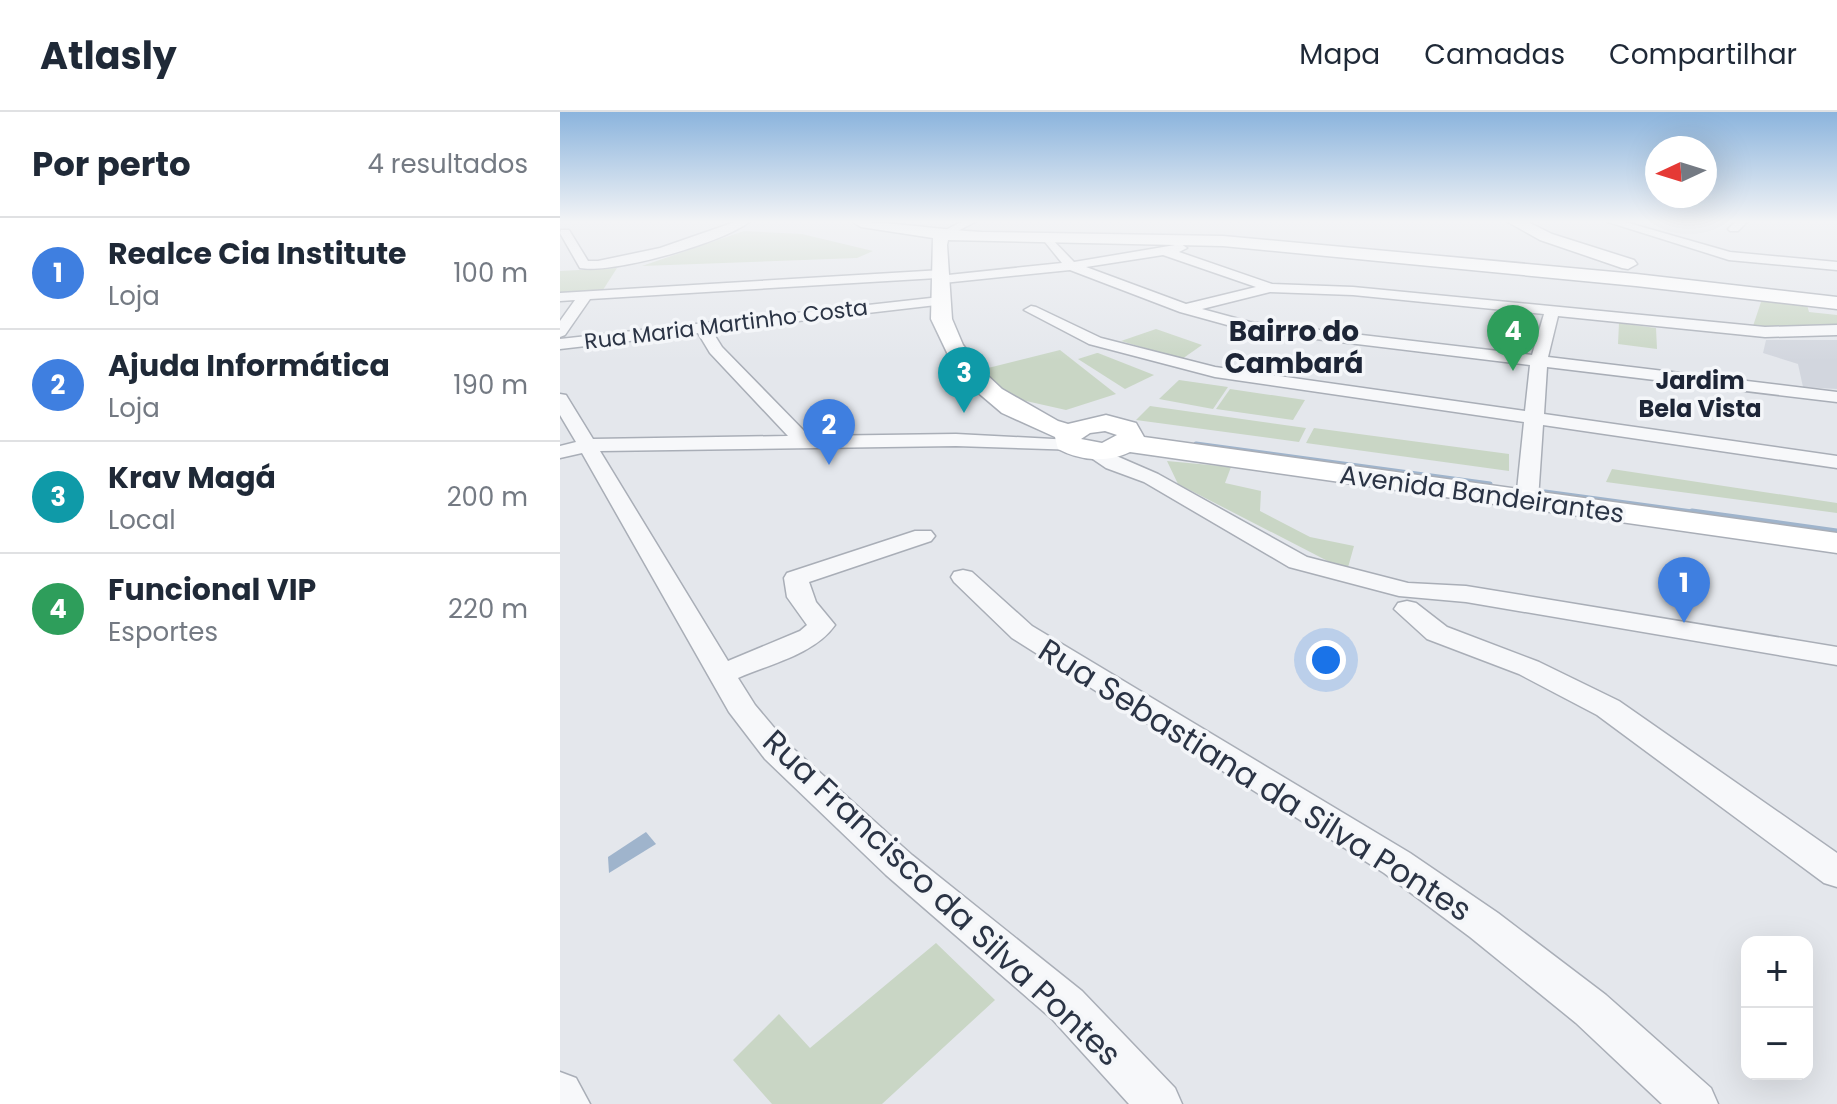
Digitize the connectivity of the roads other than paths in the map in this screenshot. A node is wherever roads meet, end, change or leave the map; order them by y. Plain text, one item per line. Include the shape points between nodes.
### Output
1 (941, 268) edge
2 (1044, 268) edge
3 (1077, 268) edge
4 (1214, 268) edge
5 (1512, 268) edge
6 (1641, 268) edge
7 (1665, 276) junction
8 (942, 277) junction
9 (1636, 280) junction
10 (1690, 285) junction
11 (1270, 288) junction
12 (586, 295) junction
13 (560, 297) edge
14 (940, 301) junction
15 (1837, 303) edge
16 (1185, 309) junction
17 (1031, 310) dead end
18 (1552, 312) junction
19 (702, 327) junction
20 (1837, 330) edge
21 (560, 332) edge
22 (560, 344) edge
23 (1539, 361) junction
24 (1837, 397) edge
25 (560, 399) edge
26 (1536, 418) junction
27 (1079, 438) junction
28 (1125, 439) junction
29 (804, 442) junction
30 (574, 448) edge
31 (1837, 462) edge
32 (1151, 478) junction
33 (1529, 489) junction
34 (1837, 522) edge
35 (923, 536) dead end
36 (1837, 543) edge
37 (963, 577) dead end
38 (1408, 598) junction
39 (1837, 656) edge
40 (722, 674) junction
41 (1837, 872) edge
42 (560, 1094) edge
43 (567, 1104) edge
44 (1159, 1104) edge
45 (1695, 1104) edge

1 - 8 street
2 - 8 street
3 - 16 street
4 - 11 street
5 - 9 street
6 - 7 street
7 - 9 street via 1669,280
7 - 10 street
8 - 12 street
8 - 14 street
9 - 10 street
10 - 15 street
11 - 16 street
11 - 18 street via 1353,291
12 - 13 street
12 - 21 street
14 - 19 street, Rua Maria Martinho Costa
14 - 27 street, Avenida Bandeirantes via 943,324 970,372 995,396 1046,427
16 - 23 street via 1249,326
17 - 26 street via 1095,341 1215,372
18 - 20 street via 1765,332
18 - 23 street
19 - 22 street, Rua Maria Martinho Costa
19 - 29 street via 716,350
23 - 24 street
23 - 26 street
25 - 30 street, Rua Francisco da Silva Pontes
26 - 31 street
26 - 33 street
27 - 28 street, Avenida Bandeirantes via 1106,423
27 - 29 street
27 - 32 street via 1113,464
28 - 32 street
28 - 33 street, Avenida Bandeirantes
29 - 30 street
30 - 40 street, Rua Francisco da Silva Pontes
32 - 38 street via 1298,562 1359,590
33 - 34 street, Avenida Bandeirantes
33 - 36 street, Avenida Bandeirantes
35 - 40 street via 796,578 808,611 822,625 810,637
37 - 45 street, Rua Sebastiana da Silva Pontes via 1022,632 1397,863 1484,925 1591,1009
38 - 39 street via 1466,594
38 - 41 street via 1437,633 1529,668 1608,708
40 - 44 street, Rua Francisco da Silva Pontes via 776,751 899,865 1067,1005
42 - 43 street

